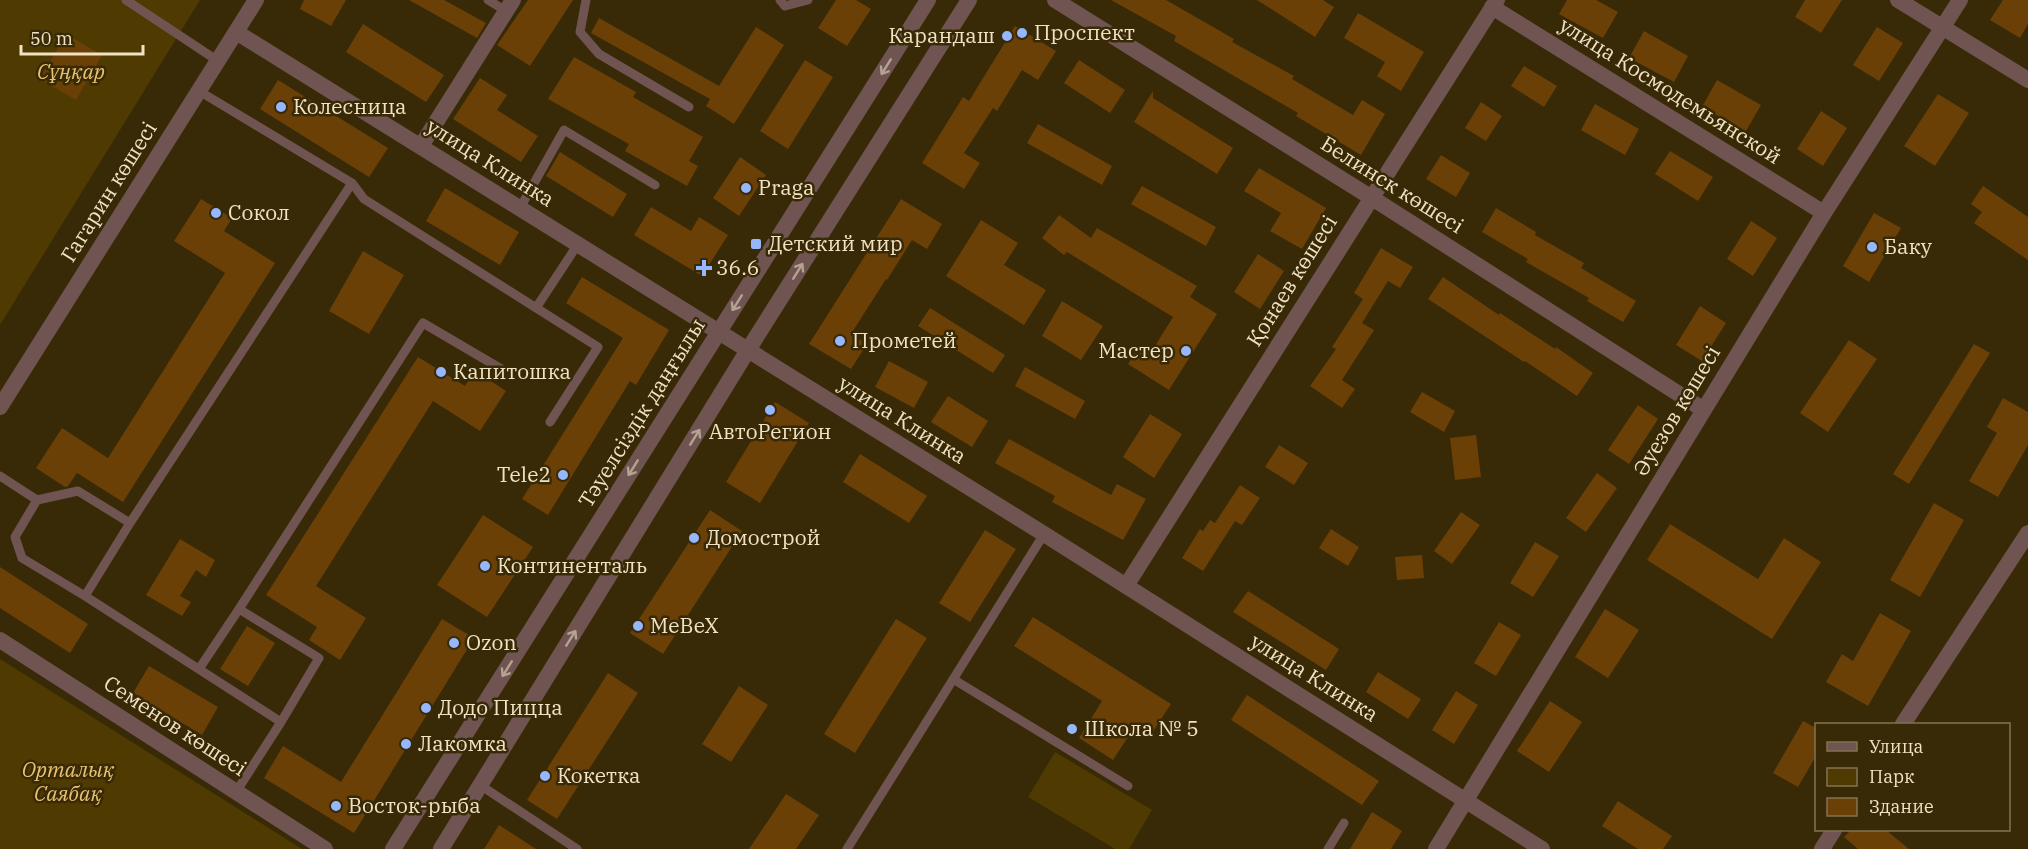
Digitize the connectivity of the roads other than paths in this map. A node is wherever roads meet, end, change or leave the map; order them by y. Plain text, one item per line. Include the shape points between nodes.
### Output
1 (126, 0) edge
2 (256, 0) edge
3 (488, 0) edge
4 (586, 0) edge
5 (780, 0) edge
6 (808, 0) edge
7 (928, 0) edge
8 (969, 0) edge
9 (1055, 0) edge
10 (1899, 0) edge
11 (1960, 0) edge
12 (1495, 4) edge
13 (509, 5) edge
14 (1942, 27) junction
15 (236, 32) junction
16 (218, 61) junction
17 (2028, 80) edge
18 (199, 91) junction
19 (689, 107) dead end
20 (420, 146) junction
21 (352, 183) junction
22 (656, 185) dead end
23 (1372, 198) junction
24 (520, 208) junction
25 (1824, 213) junction
26 (578, 244) junction
27 (536, 308) junction
28 (719, 332) junction
29 (748, 350) junction
30 (503, 370) dead end
31 (0, 407) edge
32 (1704, 410) junction
33 (550, 422) dead end
34 (0, 476) edge
35 (37, 500) junction
36 (130, 523) junction
37 (2028, 533) edge
38 (1044, 534) junction
39 (1126, 586) junction
40 (85, 596) junction
41 (239, 609) junction
42 (0, 640) edge
43 (199, 669) junction
44 (953, 679) junction
45 (281, 722) junction
46 (1904, 723) edge
47 (480, 785) junction
48 (1128, 786) dead end
49 (236, 792) junction
50 (1467, 801) junction
51 (1344, 823) dead end
52 (1833, 831) edge
53 (325, 849) edge
54 (393, 849) edge
55 (441, 849) edge
56 (577, 849) edge
57 (847, 849) edge
58 (1328, 849) edge
59 (1436, 849) edge
60 (1542, 849) edge
61 (1822, 849) edge

1 - 16 lane
2 - 15 street, Гагарин көшесі
3 - 13 lane
4 - 19 lane via 580,32 599,54
5 - 6 lane via 785,6
7 -> 28 street, Тәуелсіздік даңғылы
29 -> 8 street
9 - 23 street, Белинск көшесі
10 - 14 street
11 - 14 street, Әуезов көшесі
12 - 23 street, Қонаев көшесі
12 - 25 street, улица Космодемьянской
13 - 20 street
14 - 17 street
14 - 25 street, Әуезов көшесі
15 - 16 street, Гагарин көшесі
15 - 20 street, улица Клинка
16 - 18 street, Гагарин көшесі
18 - 21 lane
18 - 31 street, Гагарин көшесі
20 - 24 street, улица Клинка
21 - 27 lane via 364,200
21 - 36 lane
22 - 24 lane via 564,130
23 - 32 street, Белинск көшесі
23 - 39 street, Қонаев көшесі
24 - 26 street, улица Клинка
25 - 32 street, Әуезов көшесі
26 - 27 lane
26 - 28 street, улица Клинка
27 - 33 lane via 598,347
28 - 29 street, улица Клинка
28 -> 54 street, Тәуелсіздік даңғылы
29 - 38 street, улица Клинка
47 -> 29 street
30 - 41 lane via 423,323
32 - 50 street, Әуезов көшесі
34 - 35 lane
35 - 36 lane via 78,491
35 - 40 lane via 15,537 22,558
36 - 40 lane
37 - 46 street
38 - 39 street, улица Клинка
38 - 44 lane
39 - 50 street, улица Клинка
40 - 43 lane
41 - 43 lane
41 - 45 lane via 319,658
42 - 49 street, Семенов көшесі
43 - 45 lane
44 - 48 lane
44 - 57 lane
45 - 49 lane
47 - 55 street
47 - 56 lane
49 - 53 street, Семенов көшесі
50 - 59 street, Әуезов көшесі
50 - 60 street, улица Клинка
51 - 58 lane
52 - 61 street

